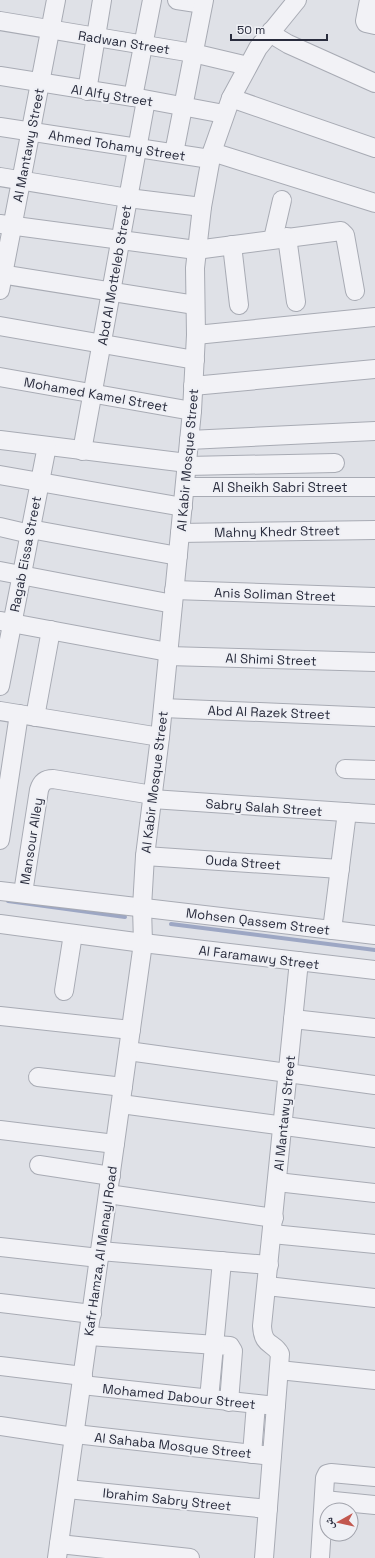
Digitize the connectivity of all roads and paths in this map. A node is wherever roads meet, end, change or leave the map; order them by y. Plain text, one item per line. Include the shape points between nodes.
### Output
1 (56, 0) edge
2 (102, 0) edge
3 (152, 0) edge
4 (177, 0) edge
5 (297, 0) edge
6 (369, 0) edge
7 (204, 2) edge
8 (0, 21) edge
9 (375, 25) edge
10 (50, 30) junction
11 (271, 31) junction
12 (96, 37) junction
13 (143, 45) junction
14 (193, 53) junction
15 (248, 66) junction
16 (0, 76) edge
17 (40, 83) junction
18 (375, 83) edge
19 (87, 91) junction
20 (139, 98) junction
21 (227, 106) junction
22 (183, 107) junction
23 (0, 127) edge
24 (31, 132) junction
25 (137, 148) junction
26 (375, 148) edge
27 (174, 153) junction
28 (211, 155) junction
29 (0, 177) edge
30 (21, 180) junction
31 (128, 198) junction
32 (282, 200) dead end
33 (375, 203) edge
34 (202, 208) junction
35 (6, 225) edge
36 (280, 238) junction
37 (120, 241) junction
38 (232, 245) junction
39 (196, 250) junction
40 (1, 280) edge
41 (355, 291) dead end
42 (111, 292) junction
43 (296, 302) dead end
44 (195, 304) junction
45 (239, 305) dead end
46 (375, 317) edge
47 (0, 326) edge
48 (196, 335) junction
49 (102, 344) junction
50 (196, 360) junction
51 (375, 369) edge
52 (0, 377) edge
53 (194, 386) junction
54 (92, 394) junction
55 (192, 411) junction
56 (375, 431) edge
57 (0, 440) edge
58 (189, 440) junction
59 (47, 446) junction
60 (82, 451) junction
61 (336, 463) dead end
62 (187, 465) junction
63 (0, 475) edge
64 (39, 482) junction
65 (375, 486) edge
66 (185, 487) junction
67 (183, 507) junction
68 (0, 527) edge
69 (375, 530) edge
70 (30, 531) junction
71 (180, 533) junction
72 (178, 556) junction
73 (0, 571) edge
74 (22, 576) junction
75 (174, 597) junction
76 (375, 597) edge
77 (6, 622) edge
78 (51, 630) junction
79 (168, 654) junction
80 (375, 662) edge
81 (1, 676) edge
82 (163, 708) junction
83 (0, 711) edge
84 (27, 716) junction
85 (375, 717) edge
86 (160, 737) junction
87 (345, 769) dead end
88 (375, 770) edge
89 (5, 779) edge
90 (152, 797) junction
91 (347, 812) junction
92 (375, 814) edge
93 (0, 836) edge
94 (145, 856) junction
95 (340, 869) junction
96 (0, 891) edge
97 (23, 893) junction
98 (142, 907) junction
99 (0, 924) edge
100 (332, 930) junction
101 (73, 934) junction
102 (375, 935) edge
103 (143, 943) junction
104 (299, 961) junction
105 (375, 970) edge
106 (64, 991) dead end
107 (0, 1016) edge
108 (293, 1019) junction
109 (375, 1028) edge
110 (131, 1030) junction
111 (128, 1051) junction
112 (288, 1074) junction
113 (38, 1077) dead end
114 (375, 1085) edge
115 (122, 1095) junction
116 (283, 1126) junction
117 (0, 1130) edge
118 (375, 1138) edge
119 (115, 1144) junction
120 (39, 1165) dead end
121 (111, 1176) junction
122 (277, 1182) junction
123 (375, 1193) edge
124 (108, 1194) junction
125 (273, 1226) junction
126 (375, 1244) edge
127 (0, 1247) edge
128 (100, 1255) junction
129 (222, 1260) junction
130 (269, 1265) junction
131 (267, 1286) junction
132 (375, 1298) edge
133 (0, 1303) edge
134 (92, 1314) junction
135 (89, 1336) junction
136 (214, 1344) junction
137 (0, 1366) edge
138 (279, 1370) junction
139 (375, 1380) edge
140 (82, 1381) junction
141 (209, 1399) junction
142 (229, 1402) junction
143 (256, 1404) junction
144 (276, 1406) junction
145 (0, 1426) edge
146 (74, 1436) junction
147 (252, 1454) junction
148 (272, 1456) junction
149 (375, 1477) edge
150 (67, 1489) junction
151 (324, 1500) junction
152 (375, 1505) edge
153 (268, 1509) junction
154 (58, 1551) edge
155 (190, 1558) edge
156 (264, 1558) edge
157 (320, 1558) edge

1 - 10 street, Al Mantawy Street
2 - 12 street
3 - 13 street, Abd Al Motteleb Street
4 - 7 street
5 - 11 street, Al Kabir Mosque Street
6 - 9 street via 365,21
7 - 14 street
8 - 10 street, Radwan Street
10 - 12 street, Radwan Street
10 - 17 street, Al Mantawy Street
11 - 15 street, Al Kabir Mosque Street
11 - 18 street via 288,44
12 - 13 street, Radwan Street
12 - 19 street
13 - 14 street, Radwan Street
13 - 20 street, Abd Al Motteleb Street
14 - 15 street, Radwan Street
14 - 22 street
15 - 21 street, Al Kabir Mosque Street
16 - 17 street, Al Alfy Street
17 - 19 street, Al Alfy Street
17 - 24 street, Al Mantawy Street
19 - 20 street, Al Alfy Street
20 - 22 street, Al Alfy Street
20 - 25 street, Abd Al Motteleb Street
21 - 22 street, Al Alfy Street
21 - 26 street, Al Alfy Street
21 - 28 street, Al Kabir Mosque Street
22 - 27 street
23 - 24 street, Ahmed Tohamy Street
24 - 25 street, Ahmed Tohamy Street
24 - 30 street, Al Mantawy Street
25 - 27 street, Ahmed Tohamy Street
25 - 31 street, Abd Al Motteleb Street
27 - 28 street, Ahmed Tohamy Street
28 - 33 street, Ahmed Tohamy Street
28 - 34 street, Al Kabir Mosque Street
29 - 30 street
30 - 31 street
30 - 35 street, Al Mantawy Street
31 - 34 street
31 - 37 street, Abd Al Motteleb Street
32 - 36 street
34 - 39 street, Al Kabir Mosque Street
35 - 37 street
35 - 40 street, Al Mantawy Street
36 - 38 street
36 - 41 street via 341,231 345,235
36 - 43 street
37 - 39 street
37 - 42 street, Abd Al Motteleb Street
38 - 39 street
38 - 45 street
39 - 44 street, Al Kabir Mosque Street
40 - 42 street
42 - 44 street
42 - 49 street, Abd Al Motteleb Street
44 - 48 street, Al Kabir Mosque Street
46 - 48 street
47 - 49 street
48 - 50 street, Al Kabir Mosque Street
49 - 50 street
49 - 54 street, Abd Al Motteleb Street
50 - 53 street, Al Kabir Mosque Street
51 - 53 street
52 - 54 street, Mohamed Kamel Street
53 - 55 street, Al Kabir Mosque Street
54 - 55 street, Mohamed Kamel Street
54 - 60 street, Abd Al Motteleb Street
55 - 58 street, Al Kabir Mosque Street
56 - 58 street
57 - 59 street
58 - 62 street, Al Kabir Mosque Street
59 - 60 street
59 - 64 street, Ragab Eissa Street
60 - 62 street
61 - 62 street
62 - 66 street, Al Kabir Mosque Street
63 - 64 street
64 - 67 street
64 - 70 street, Ragab Eissa Street
65 - 66 street, Al Sheikh Sabri Street
66 - 67 street, Al Kabir Mosque Street
67 - 71 street, Al Kabir Mosque Street
68 - 70 street
69 - 71 street, Mahny Khedr Street
70 - 72 street
70 - 74 street, Ragab Eissa Street
71 - 72 street, Al Kabir Mosque Street
72 - 75 street, Al Kabir Mosque Street
73 - 74 street, Anis Soliman Street
74 - 75 street, Anis Soliman Street
74 - 77 street, Ragab Eissa Street
75 - 76 street, Anis Soliman Street
75 - 79 street, Al Kabir Mosque Street
77 - 78 street, Al Shimi Street
77 - 81 street, Ragab Eissa Street
78 - 79 street, Al Shimi Street
78 - 84 street
79 - 80 street, Al Shimi Street
79 - 82 street, Al Kabir Mosque Street
82 - 85 street, Abd Al Razek Street
82 - 86 street, Al Kabir Mosque Street
83 - 84 street
84 - 86 street
84 - 89 street
86 - 90 street, Al Kabir Mosque Street
87 - 88 street
89 - 93 street
90 - 91 street, Sabry Salah Street
90 - 94 street, Al Kabir Mosque Street
90 - 97 street, Mansour Alley via 52,780 42,783
91 - 92 street, Sabry Salah Street
91 - 95 street
94 - 95 street, Ouda Street
94 - 98 street, Al Kabir Mosque Street
95 - 100 street
96 - 97 street, Mohsen Qassem Street
97 - 98 street, Mohsen Qassem Street
98 - 100 street, Mohsen Qassem Street
98 - 103 street, Al Kabir Mosque Street
99 - 101 street, Al Faramawy Street
100 - 102 street, Mohsen Qassem Street
101 - 103 street, Al Faramawy Street
101 - 106 street
103 - 104 street, Al Faramawy Street
103 - 110 street, Kafr Hamza, Al Manayl Road
104 - 105 street, Al Faramawy Street
104 - 108 street, Al Mantawy Street
107 - 110 street
108 - 109 street
108 - 112 street, Al Mantawy Street
110 - 111 street, Kafr Hamza, Al Manayl Road
111 - 112 street
111 - 115 street, Kafr Hamza, Al Manayl Road
112 - 114 street
112 - 116 street, Al Mantawy Street
113 - 115 street
115 - 116 street
115 - 119 street, Kafr Hamza, Al Manayl Road
116 - 118 street
116 - 122 street, Al Mantawy Street
117 - 119 street
119 - 121 street, Kafr Hamza, Al Manayl Road
120 - 121 street
121 - 124 street, Kafr Hamza, Al Manayl Road
122 - 123 street
122 - 125 street, Al Mantawy Street
124 - 125 street
124 - 128 street, Kafr Hamza, Al Manayl Road
125 - 126 street
125 - 130 street, Al Mantawy Street
127 - 128 street
128 - 129 street
128 - 134 street, Kafr Hamza, Al Manayl Road
129 - 130 street
129 - 136 street
130 - 131 street, Al Mantawy Street
131 - 132 street
131 - 138 street, Al Mantawy Street via 262,1332 267,1342 279,1352
133 - 134 street
134 - 135 street, Kafr Hamza, Al Manayl Road
135 - 136 street
135 - 140 street, Kafr Hamza, Al Manayl Road
136 - 141 street
136 - 142 street via 230,1346 232,1349
137 - 140 street, Mohamed Dabour Street
138 - 139 street
138 - 144 street, Al Mantawy Street
140 - 141 street, Mohamed Dabour Street
140 - 146 street, Kafr Hamza, Al Manayl Road
141 - 142 street, Mohamed Dabour Street
142 - 143 street, Mohamed Dabour Street
143 - 144 street, Mohamed Dabour Street
143 - 147 street
144 - 148 street, Al Mantawy Street
145 - 146 street, Al Sahaba Mosque Street
146 - 147 street, Al Sahaba Mosque Street
146 - 150 street, Kafr Hamza, Al Manayl Road
147 - 148 street, Al Sahaba Mosque Street
148 - 153 street, Al Mantawy Street
149 - 151 street via 329,1473 326,1476
150 - 153 street, Ibrahim Sabry Street
150 - 154 street, Kafr Hamza, Al Manayl Road
151 - 152 street
151 - 157 street
153 - 156 street, Al Mantawy Street
154 - 155 street

